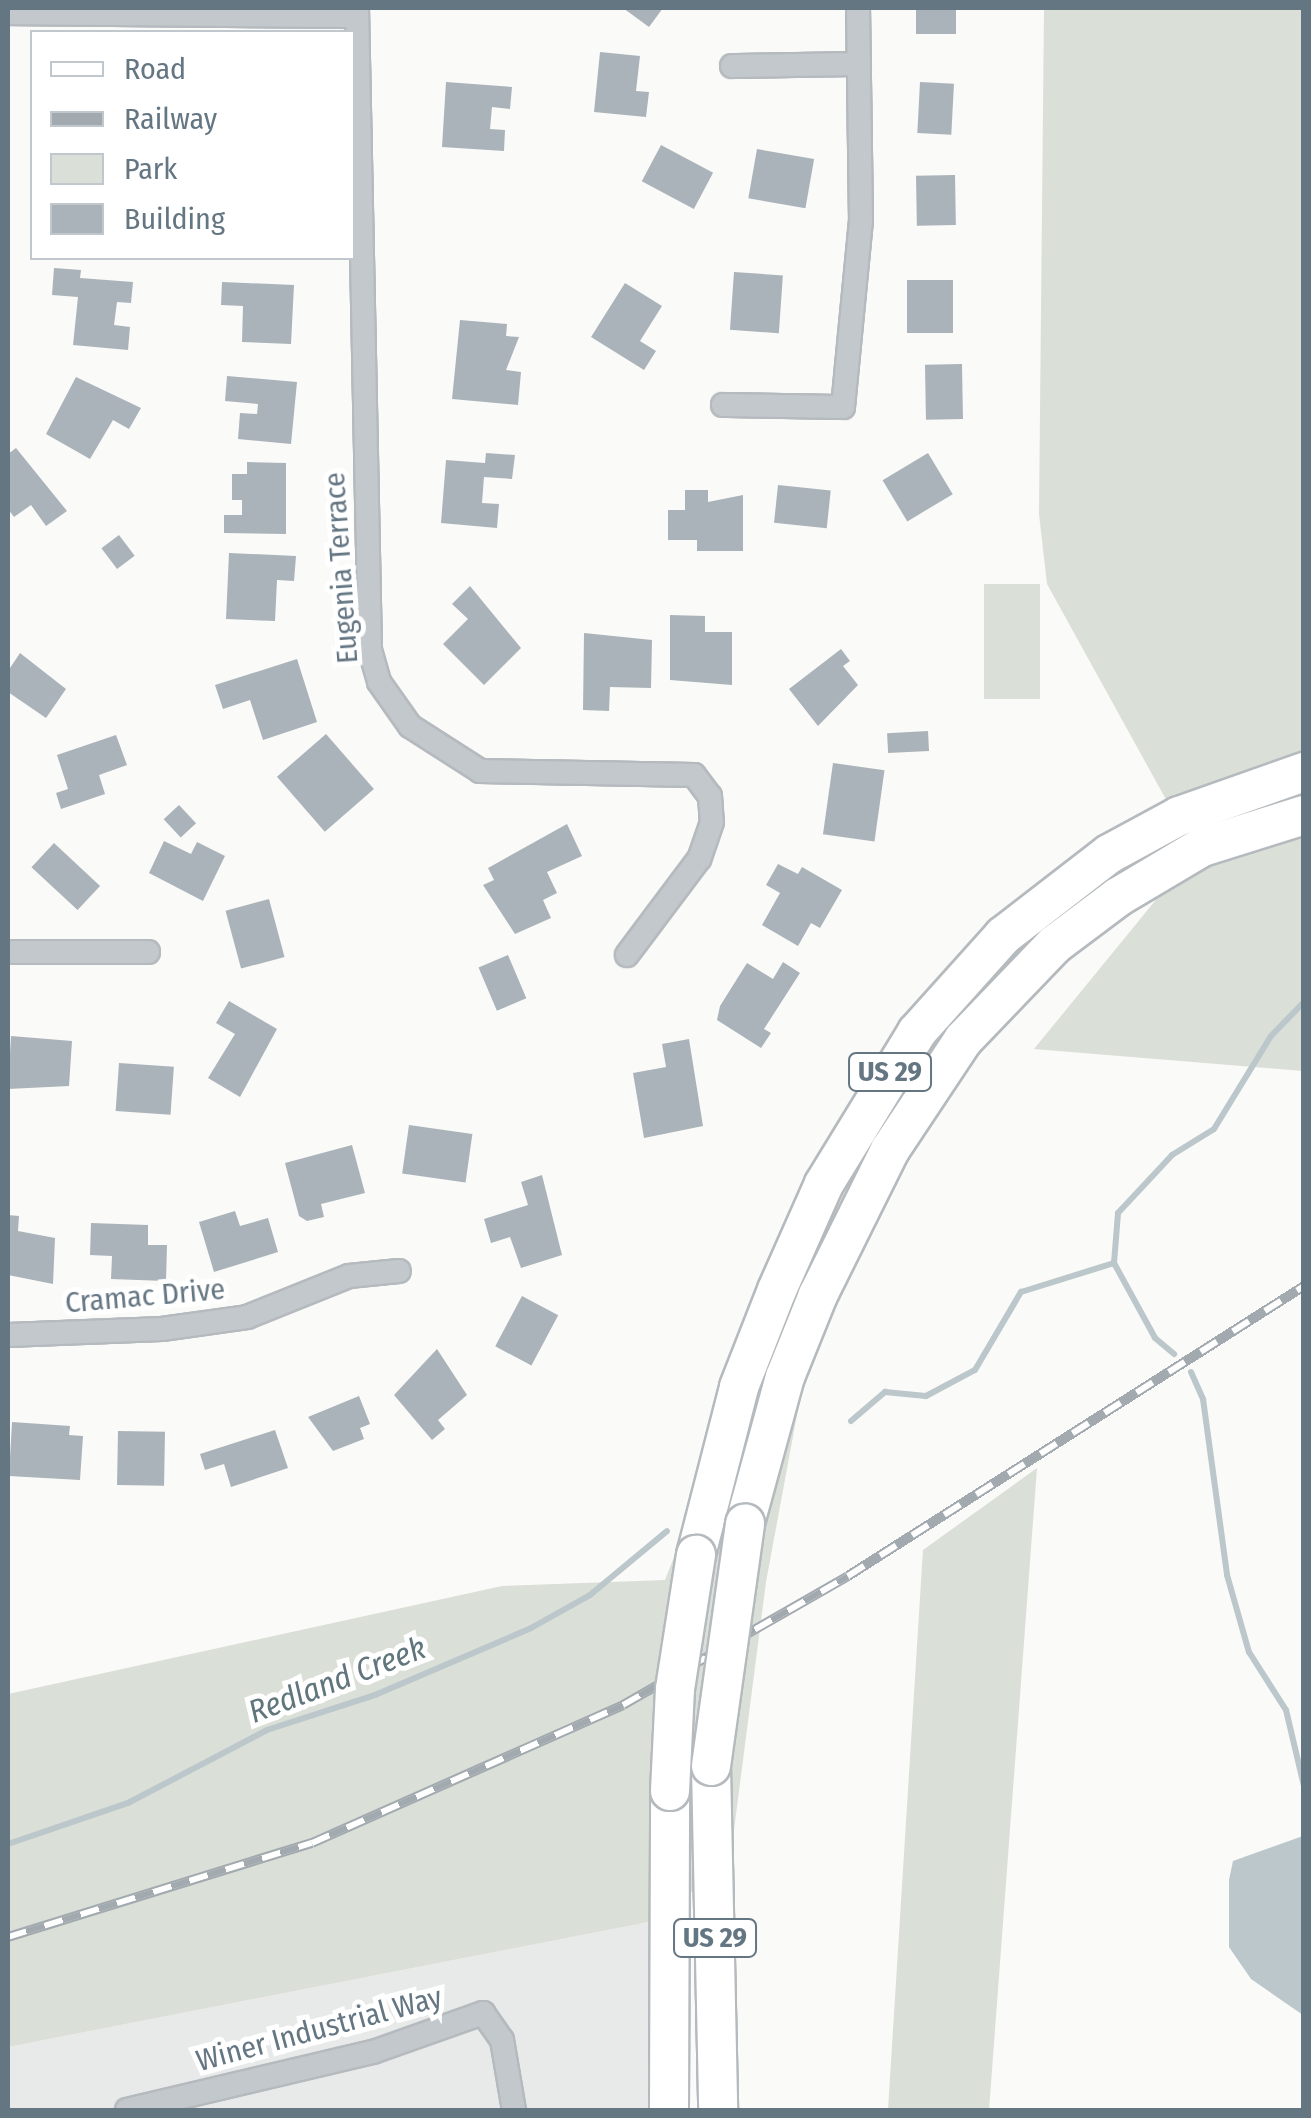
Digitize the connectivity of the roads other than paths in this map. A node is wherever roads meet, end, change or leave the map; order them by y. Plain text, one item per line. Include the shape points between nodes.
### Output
1 (858, 8) edge
2 (357, 12) edge
3 (8, 13) edge
4 (859, 64) junction
5 (732, 66) dead end
6 (724, 405) dead end
7 (1304, 772) edge
8 (1304, 815) edge
9 (8, 952) edge
10 (148, 952) dead end
11 (627, 955) dead end
12 (399, 1271) dead end
13 (8, 1336) edge
14 (127, 2110) edge
15 (514, 2110) edge
16 (669, 2110) edge
17 (718, 2110) edge

1 - 4 street
2 - 3 street
2 - 11 street, Eugenia Terrace via 365,538 370,650 379,682 410,726 480,771 694,776 710,796 712,822 699,858
4 - 5 street
4 - 6 street via 861,221 843,406
7 - 16 main road, US 29, bridge via 1179,816 1109,854 1003,936 918,1032 824,1184 739,1387 696,1555 674,1689
8 - 17 main road, US 29, bridge via 1202,847 1054,945 962,1040 890,1150 825,1280 785,1377 744,1523 712,1766
9 - 10 street
12 - 13 street, Cramac Drive via 349,1276 247,1317 162,1330
14 - 15 street, Winer Industrial Way via 373,2052 483,2013 502,2040

